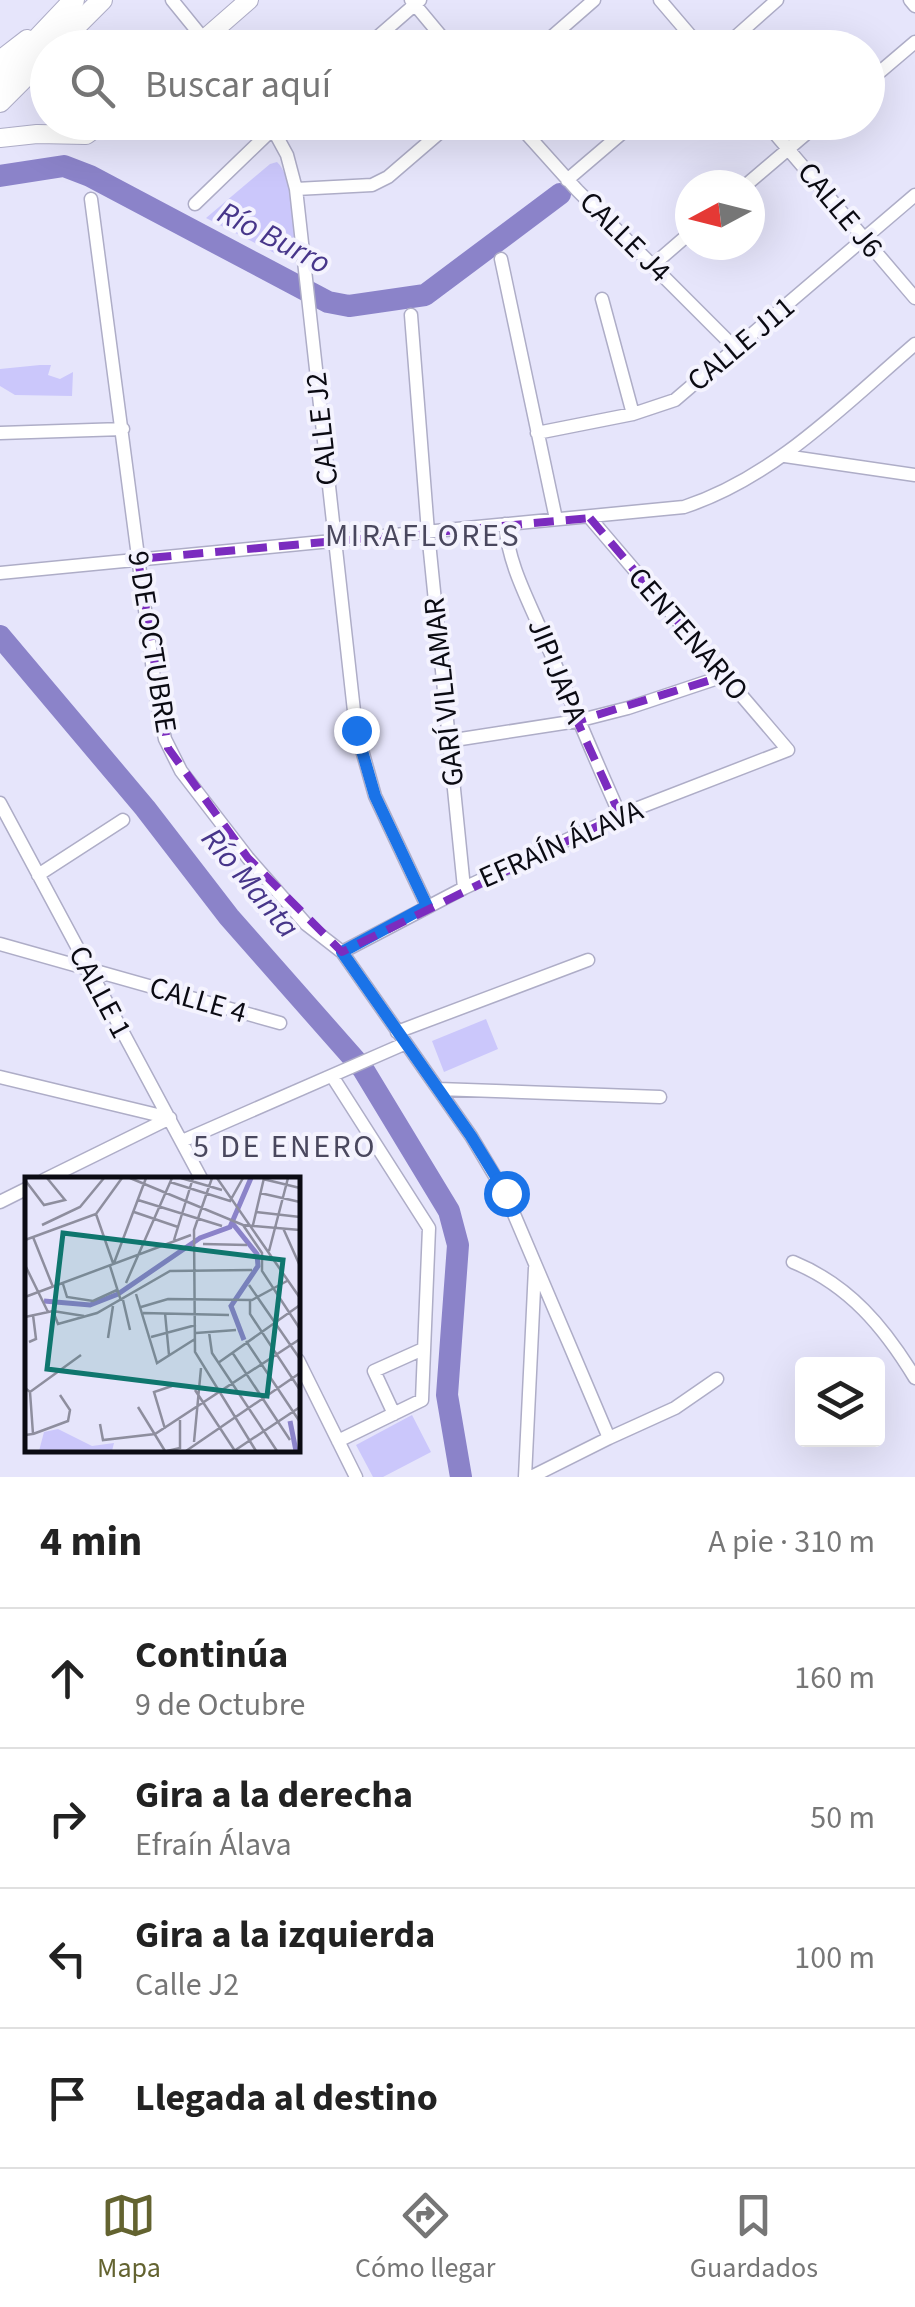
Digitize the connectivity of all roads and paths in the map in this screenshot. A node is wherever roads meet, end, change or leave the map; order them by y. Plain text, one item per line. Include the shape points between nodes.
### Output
1 (102, 0) edge
2 (172, 0) edge
3 (249, 0) edge
4 (594, 0) edge
5 (660, 0) edge
6 (778, 0) edge
7 (415, 2) edge
8 (66, 7) edge
9 (37, 30) edge
10 (47, 30) edge
11 (72, 30) edge
12 (193, 30) edge
13 (218, 30) edge
14 (385, 30) edge
15 (437, 30) edge
16 (560, 30) edge
17 (685, 30) edge
18 (744, 30) edge
19 (30, 36) edge
20 (915, 42) edge
21 (30, 53) edge
22 (0, 60) edge
23 (885, 68) edge
24 (30, 69) edge
25 (2, 93) edge
26 (30, 135) edge
27 (0, 138) edge
28 (258, 140) edge
29 (281, 140) edge
30 (431, 140) edge
31 (532, 140) edge
32 (614, 140) edge
33 (780, 140) edge
34 (799, 140) edge
35 (788, 149) junction
36 (764, 170) edge
37 (567, 180) junction
38 (296, 189) junction
39 (915, 195) edge
40 (91, 199) dead end
41 (195, 204) dead end
42 (865, 239) junction
43 (675, 247) edge
44 (501, 259) dead end
45 (653, 265) junction
46 (602, 298) dead end
47 (915, 298) edge
48 (411, 315) dead end
49 (915, 344) edge
50 (736, 349) junction
51 (633, 414) junction
52 (122, 429) junction
53 (537, 432) junction
54 (0, 433) edge
55 (785, 456) junction
56 (915, 475) edge
57 (590, 518) junction
58 (556, 519) junction
59 (505, 524) junction
60 (428, 532) junction
61 (333, 540) junction
62 (138, 559) junction
63 (0, 573) edge
64 (724, 676) junction
65 (577, 721) junction
66 (448, 741) junction
67 (788, 750) joint
68 (0, 803) edge
69 (620, 815) junction
70 (123, 820) dead end
71 (38, 875) junction
72 (464, 888) junction
73 (427, 906) junction
74 (0, 944) edge
75 (342, 952) junction
76 (588, 960) dead end
77 (87, 969) junction
78 (280, 1023) dead end
79 (401, 1038) junction
80 (337, 1074) junction
81 (0, 1077) edge
82 (438, 1090) junction
83 (660, 1097) dead end
84 (170, 1118) junction
85 (182, 1141) junction
86 (50, 1177) edge
87 (200, 1177) edge
88 (25, 1190) edge
89 (0, 1202) edge
90 (793, 1262) dead end
91 (535, 1266) junction
92 (423, 1350) junction
93 (300, 1364) edge
94 (915, 1378) edge
95 (716, 1379) dead end
96 (394, 1414) junction
97 (609, 1438) junction
98 (338, 1441) junction
99 (356, 1477) edge
100 (528, 1477) edge

1 - 11 main road
2 - 12 street
3 - 13 street
4 - 16 street
5 - 17 street
6 - 18 street
7 - 14 street
7 - 15 street
8 - 9 street
8 - 10 main road
19 - 22 street
20 - 23 street
21 - 25 main road
24 - 25 main road
26 - 27 street
28 - 41 street
29 - 38 street, CALLE J2
30 - 38 street via 372,186
31 - 37 street, CALLE J4
32 - 37 street
33 - 35 street, CALLE J6
34 - 35 street
35 - 36 street
35 - 42 street, CALLE J6
37 - 45 street, CALLE J4
38 - 61 street, CALLE J2
39 - 42 street, CALLE J11
40 - 52 street, 9 DE OCTUBRE
42 - 47 street, CALLE J6
42 - 50 street, CALLE J11
43 - 45 street
44 - 53 street
45 - 50 street, CALLE J4
46 - 51 street
48 - 60 street, GARÍ VILLAMAR
49 - 55 street
50 - 51 street, CALLE J11 via 675,400
51 - 53 street, CALLE J11
52 - 54 street
52 - 62 street, 9 DE OCTUBRE
53 - 58 street
55 - 56 street
55 - 57 street via 684,507
57 - 58 street
57 - 64 street, CENTENARIO
58 - 59 street
59 - 60 street
59 - 65 street, JIPIJAPA via 512,568
60 - 61 street
60 - 66 street, GARÍ VILLAMAR
61 - 62 street
61 - 73 street, CALLE J2 via 359,746
62 - 63 street
62 - 75 street, 9 DE OCTUBRE via 160,718 175,760 306,924
64 - 65 street
64 - 67 street, CENTENARIO
65 - 66 street
65 - 69 street, JIPIJAPA
66 - 72 street, GARÍ VILLAMAR
67 - 69 street, EFRAÍN ÁLAVA
68 - 71 street, CALLE 1
69 - 72 street, EFRAÍN ÁLAVA
70 - 71 street
71 - 77 street, CALLE 1
72 - 73 street, EFRAÍN ÁLAVA
73 - 75 street, EFRAÍN ÁLAVA
74 - 77 street, CALLE 4
75 - 79 street, 9 DE OCTUBRE
76 - 79 street
77 - 78 street, CALLE 4
77 - 84 street, CALLE 1
79 - 80 street via 381,1055
79 - 82 street, 9 DE OCTUBRE
80 - 85 street
80 - 92 street via 429,1228
81 - 84 street
82 - 83 street
82 - 91 street, 9 DE OCTUBRE via 506,1193
84 - 85 street, CALLE 1
84 - 86 street
85 - 87 street, CALLE 1
88 - 89 street
90 - 94 street via 855,1300 886,1332
91 - 97 street, 9 DE OCTUBRE
91 - 100 street, 9 DE OCTUBRE
92 - 96 street via 422,1400
92 - 96 street via 374,1371
93 - 98 street
95 - 97 street via 675,1408
96 - 98 street
97 - 100 street, 9 DE OCTUBRE
98 - 99 street

